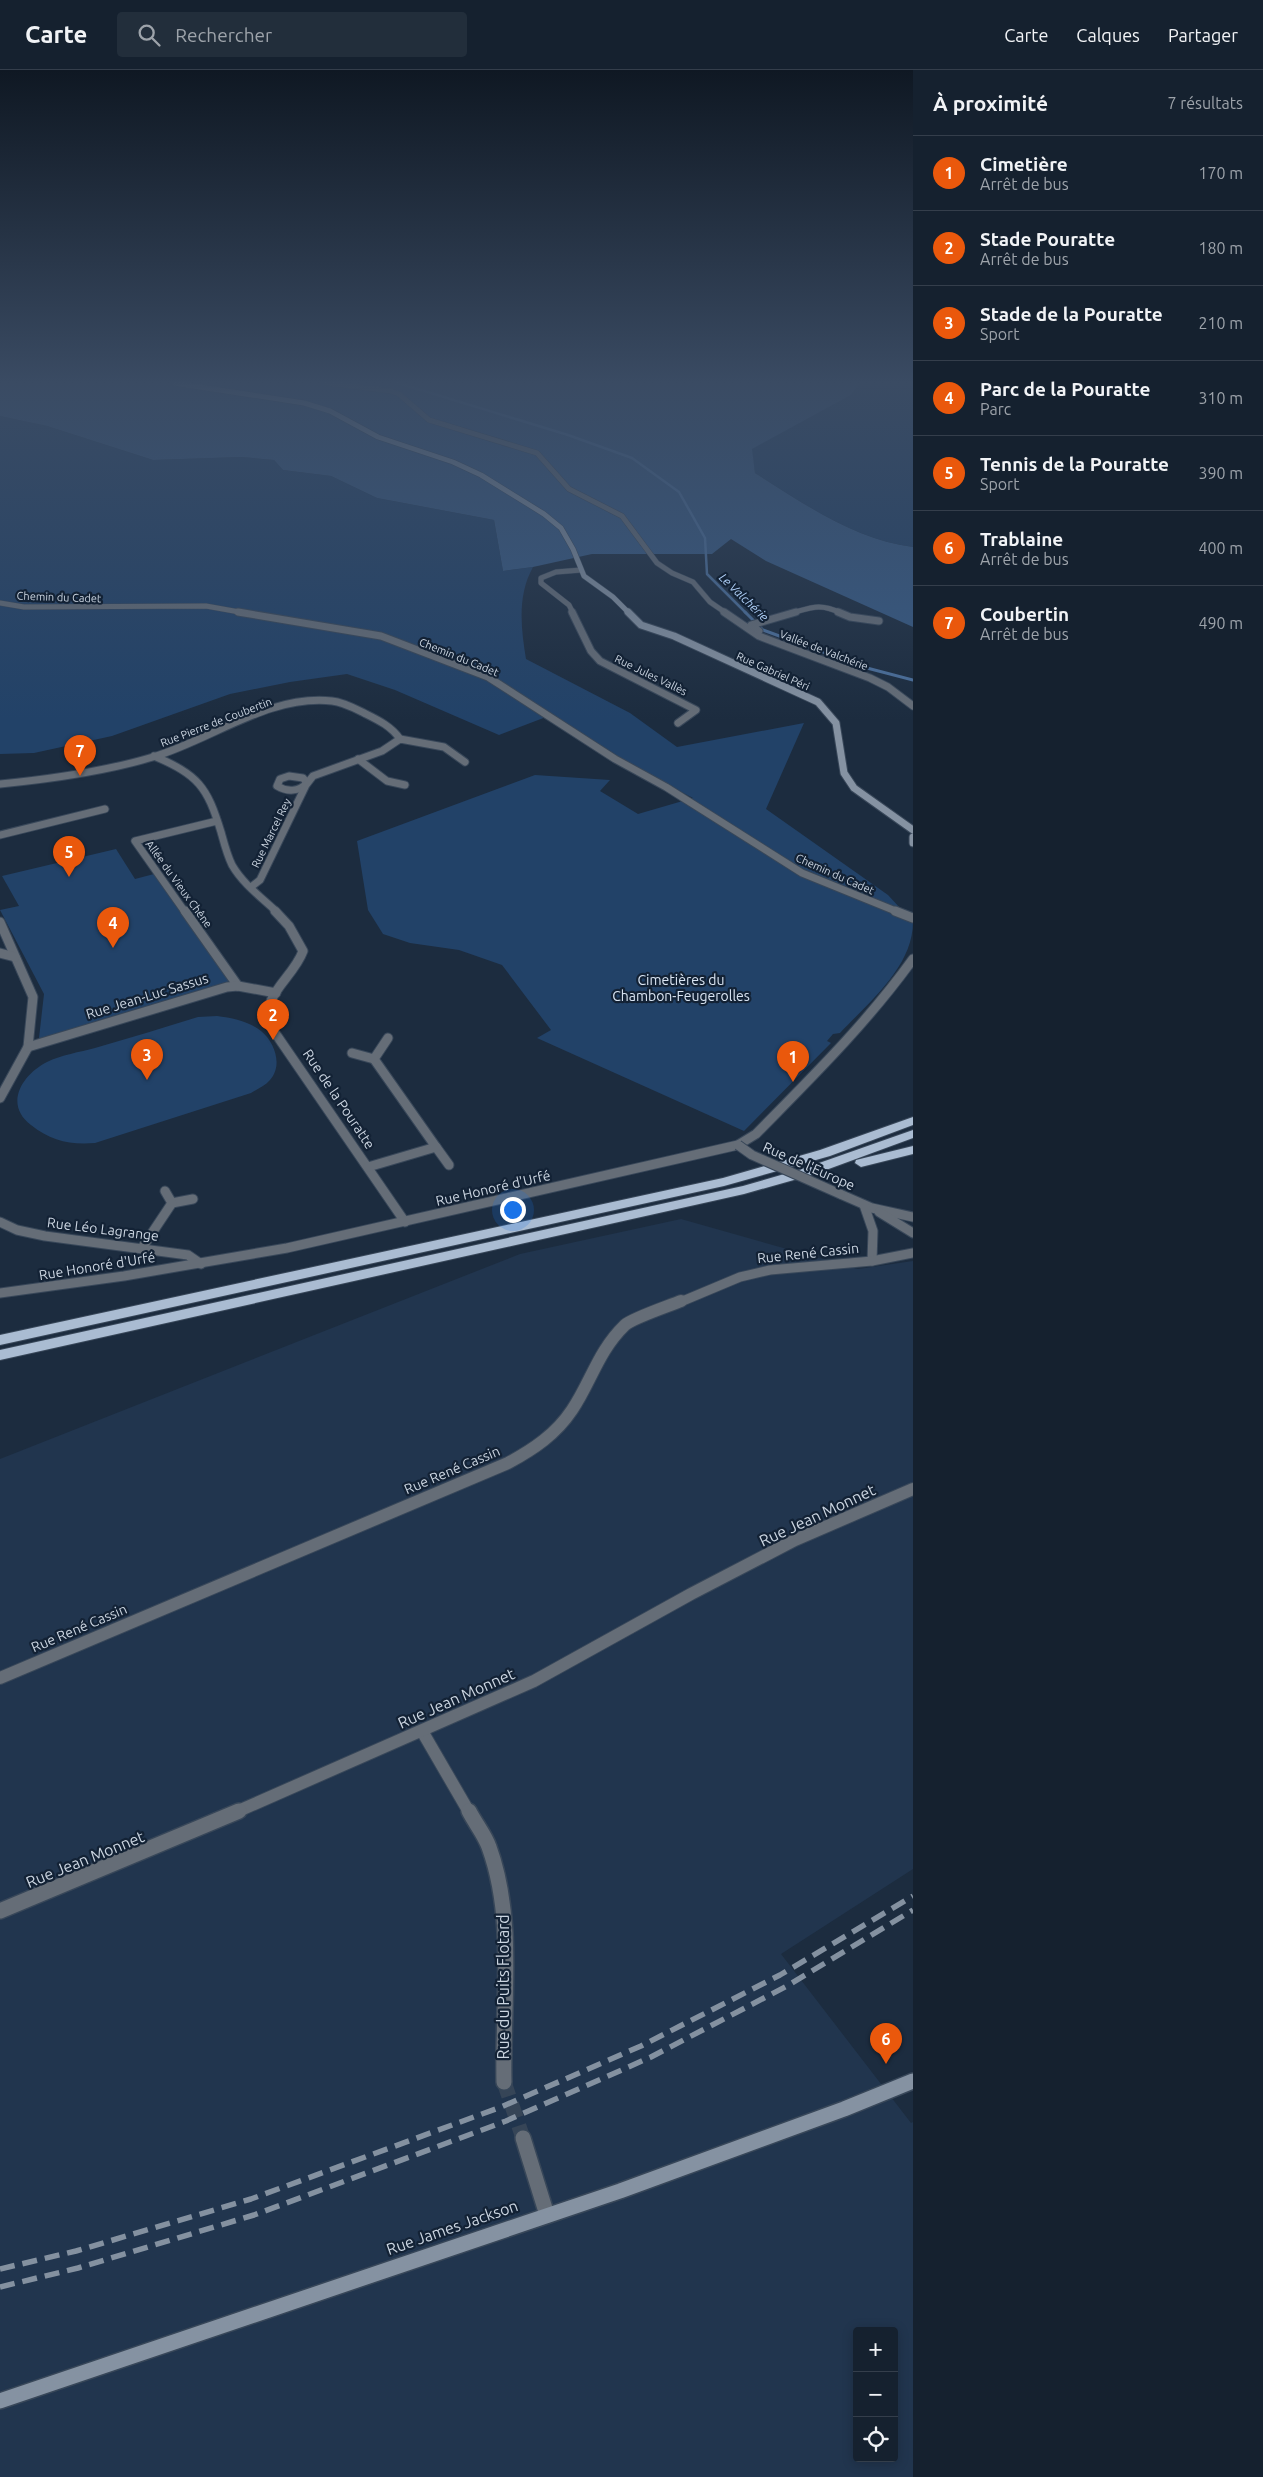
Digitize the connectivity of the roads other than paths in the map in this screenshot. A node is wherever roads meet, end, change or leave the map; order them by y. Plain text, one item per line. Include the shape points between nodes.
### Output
1 (511, 495) edge
2 (581, 495) edge
3 (581, 570) junction
4 (0, 603) edge
5 (879, 621) dead end
6 (787, 646) junction
7 (913, 706) edge
8 (678, 723) dead end
9 (400, 739) junction
10 (154, 756) junction
11 (358, 759) junction
12 (465, 762) dead end
13 (0, 784) edge
14 (406, 785) dead end
15 (105, 808) dead end
16 (217, 821) junction
17 (913, 830) edge
18 (0, 835) edge
19 (913, 837) edge
20 (913, 843) edge
21 (251, 887) junction
22 (913, 918) edge
23 (0, 922) edge
24 (0, 953) edge
25 (15, 957) junction
26 (913, 959) edge
27 (238, 986) junction
28 (276, 993) junction
29 (388, 1038) dead end
30 (28, 1046) junction
31 (352, 1053) dead end
32 (374, 1059) junction
33 (0, 1098) edge
34 (913, 1120) edge
35 (913, 1134) edge
36 (738, 1145) junction
37 (436, 1147) junction
38 (913, 1150) edge
39 (449, 1165) dead end
40 (368, 1167) junction
41 (165, 1191) dead end
42 (194, 1199) dead end
43 (172, 1203) junction
44 (868, 1206) junction
45 (661, 1209) junction
46 (913, 1217) edge
47 (0, 1222) edge
48 (405, 1222) junction
49 (913, 1232) edge
50 (142, 1248) junction
51 (913, 1253) edge
52 (872, 1261) junction
53 (201, 1264) junction
54 (0, 1293) edge
55 (0, 1340) edge
56 (5, 1354) edge
57 (913, 1489) edge
58 (0, 1678) edge
59 (422, 1731) junction
60 (0, 1911) edge
61 (913, 2081) edge
62 (504, 2082) tunnel mouth
63 (523, 2138) tunnel mouth
64 (547, 2215) junction
65 (0, 2401) edge

1 - 3 main road via 561,528
2 - 6 street, Vallée de Valchérie via 622,516 657,563 693,582 710,602 759,636
3 - 8 street, Rue Jules Vallès via 546,574 541,583 569,605 591,651 600,661 696,710
3 - 17 main road, Rue Gabriel Péri via 584,576 622,604 641,625 674,636 818,702 836,723 844,773 854,788
4 - 22 street, Chemin du Cadet via 24,607 206,606 381,636 488,677 802,873
5 - 6 street via 850,617 826,606 815,606 750,625
6 - 7 street, Vallée de Valchérie via 882,684
9 - 10 street, Rue Pierre de Coubertin via 394,729 371,716 342,703 320,700 271,710
9 - 11 street, Rue Marcel Rey via 382,751
9 - 12 street via 448,749 459,754
10 - 13 street, Rue Pierre de Coubertin via 56,777
10 - 16 street, Rue de la Pouratte via 190,773
11 - 14 street via 387,781
11 - 21 street, Rue Marcel Rey via 313,776 260,880
15 - 18 street
16 - 21 street, Rue de la Pouratte via 228,858
16 - 27 street, Allée du Vieux Chêne via 134,841
19 - 20 main road
21 - 28 street, Rue de la Pouratte via 288,923 303,951 299,962
23 - 25 street
24 - 25 street
25 - 30 street via 33,997
26 - 36 street, Rue Honoré d'Urfé via 856,1032 756,1134
27 - 28 street, Rue Jean-Luc Sassus
27 - 30 street, Rue Jean-Luc Sassus via 218,989
28 - 40 street, Rue de la Pouratte via 268,1008 271,1027
29 - 32 street
30 - 33 street
31 - 32 street
32 - 37 street
34 - 55 highway via 825,1153 724,1182
35 - 45 highway via 810,1171
36 - 44 street, Rue de l'Europe, bridge via 752,1155
36 - 48 street, Rue Honoré d'Urfé
37 - 39 street
37 - 40 street
38 - 45 highway via 777,1189
40 - 48 street, Rue de la Pouratte
41 - 43 street
42 - 43 street
43 - 50 street
44 - 46 street, Rue de l'Europe
44 - 49 street, Rue de l'Europe
44 - 52 street, Rue René Cassin via 873,1231
45 - 56 highway
47 - 50 street, Rue Léo Lagrange via 17,1230 45,1236
48 - 53 street, Rue Honoré d'Urfé
50 - 53 street, Rue Léo Lagrange via 188,1254
51 - 52 street, Rue René Cassin
52 - 58 street, Rue René Cassin via 770,1270 740,1277 626,1324 597,1361 573,1409 536,1448 508,1463
53 - 54 street, Rue Honoré d'Urfé
57 - 59 street, Rue Jean Monnet via 795,1540 534,1681
59 - 60 street, Rue Jean Monnet via 171,1841
59 - 62 street, Rue du Puits Flotard via 488,1846 496,1866 506,1932
61 - 64 main road, Rue James Jackson via 697,2164
63 - 64 street
64 - 65 main road, Rue James Jackson

